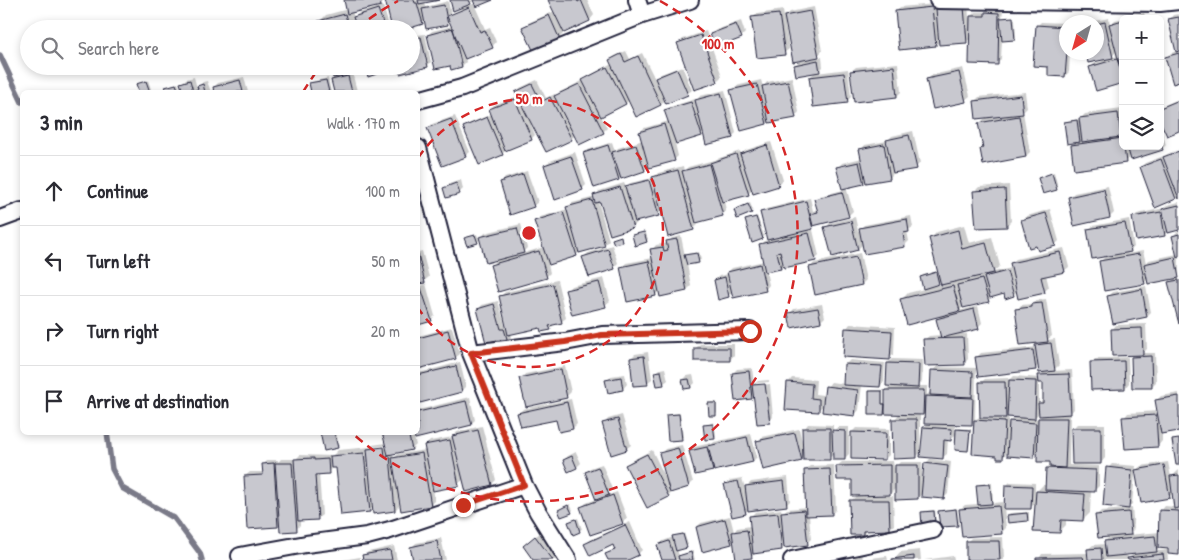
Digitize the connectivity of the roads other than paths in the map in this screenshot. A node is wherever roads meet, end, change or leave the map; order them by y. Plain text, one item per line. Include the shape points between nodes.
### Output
1 (690, 0) edge
2 (938, 0) edge
3 (1179, 1) edge
4 (640, 7) edge
5 (420, 99) edge
6 (420, 156) edge
7 (20, 212) edge
8 (0, 219) edge
9 (750, 331) dead end
10 (471, 353) junction
11 (524, 485) junction
12 (933, 530) dead end
13 (240, 556) dead end
14 (568, 560) edge
15 (792, 560) edge

1 - 4 street
2 - 3 street
4 - 5 street via 462,88
6 - 10 street
7 - 8 street
9 - 10 street via 602,335
10 - 11 street
11 - 13 street via 390,530
11 - 14 street
12 - 15 street

